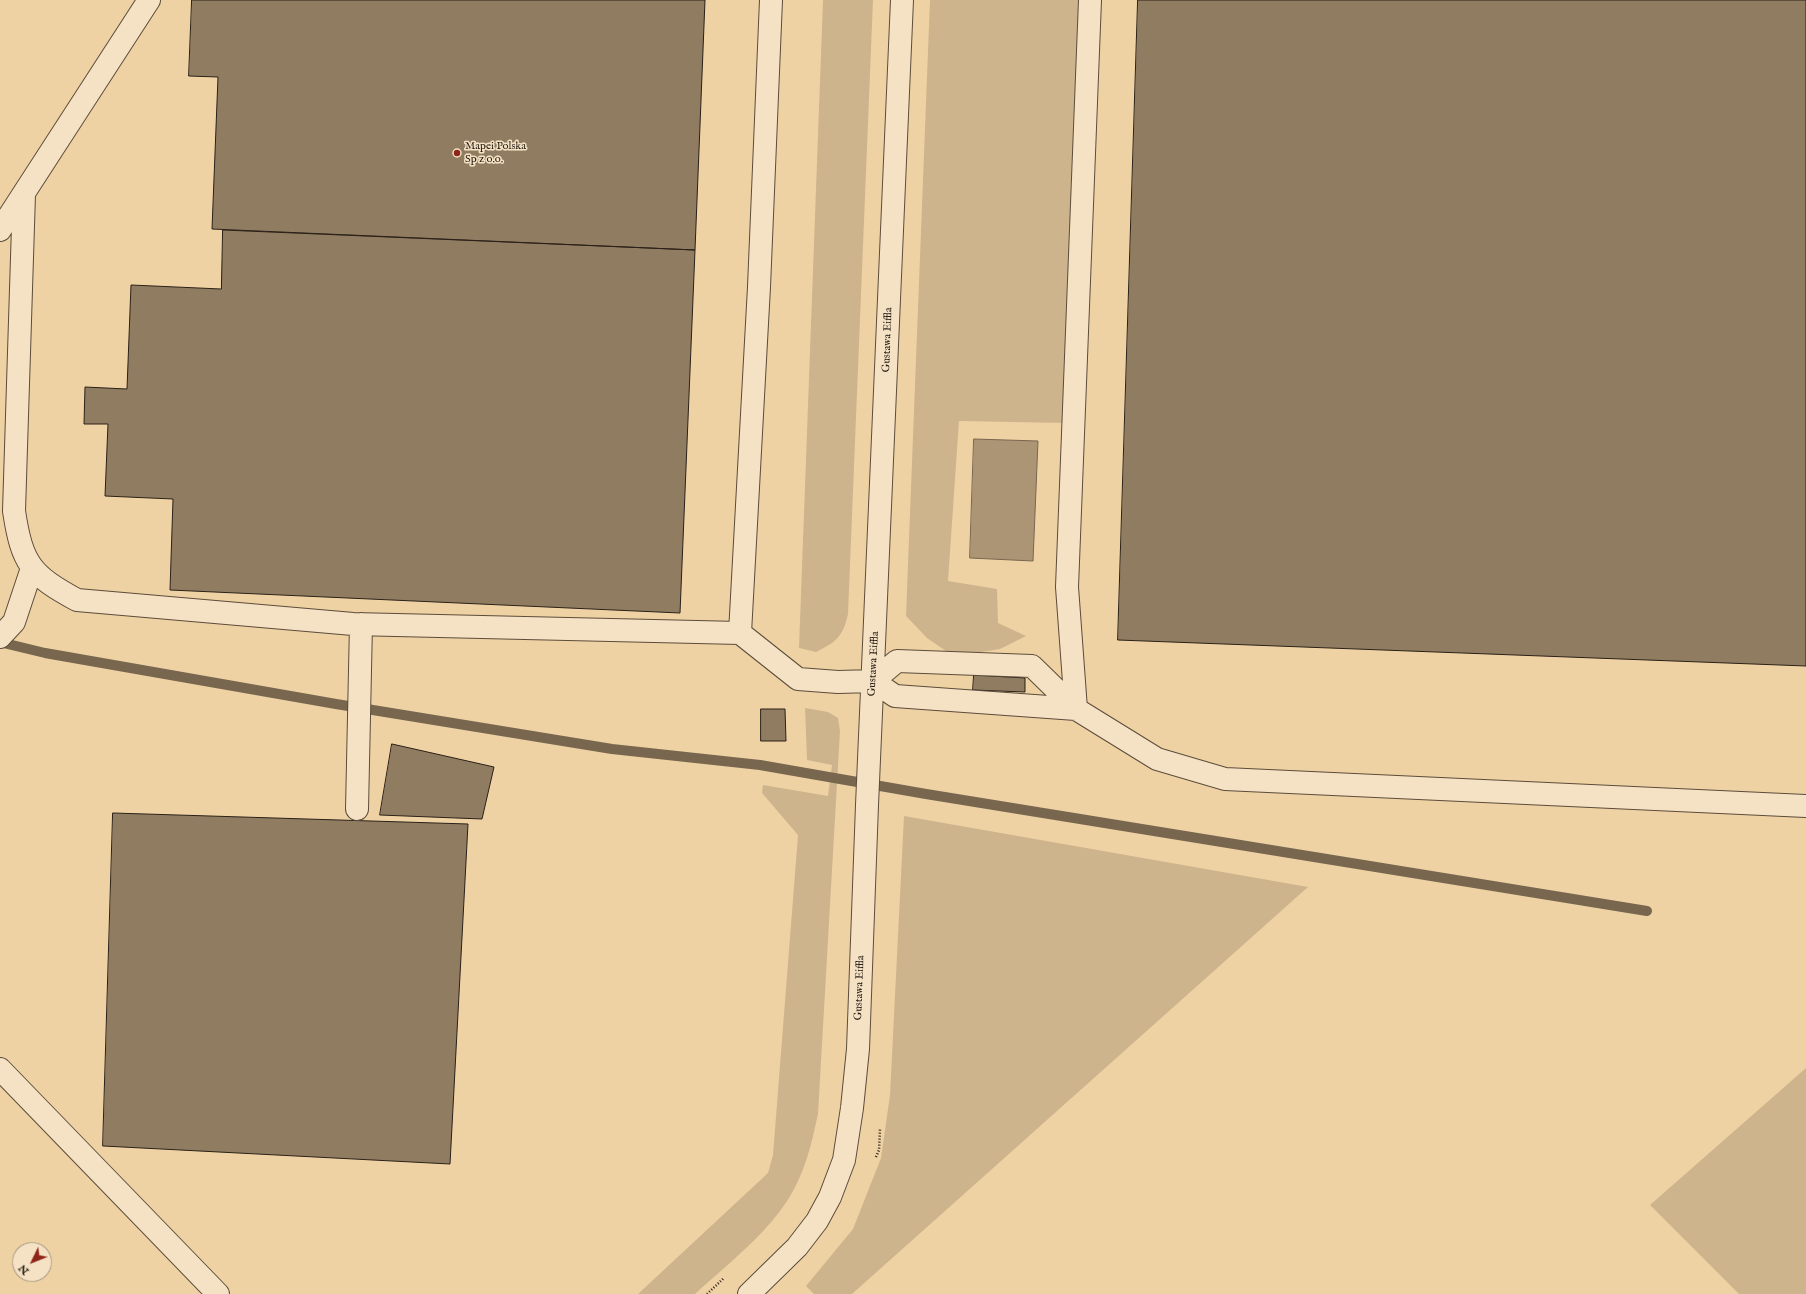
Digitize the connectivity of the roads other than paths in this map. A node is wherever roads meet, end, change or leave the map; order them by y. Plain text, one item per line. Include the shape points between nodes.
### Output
1 (149, 0) edge
2 (771, 0) edge
3 (902, 0) edge
4 (1090, 0) edge
5 (24, 194) junction
6 (0, 230) edge
7 (32, 568) junction
8 (362, 624) junction
9 (7, 630) edge
10 (740, 633) junction
11 (873, 681) junction
12 (1076, 709) junction
13 (1806, 806) edge
14 (357, 809) dead end
15 (0, 1069) edge
16 (218, 1294) edge
17 (748, 1294) edge

1 - 5 street
2 - 10 street
3 - 11 street, Gustawa Eiffla
4 - 12 street via 1067,588
5 - 6 street
5 - 7 street via 14,512 19,541
7 - 8 street via 52,586 77,600
7 - 9 street
8 - 10 street
8 - 14 street
10 - 11 street via 798,679
11 - 12 street via 895,696
11 - 12 street via 897,661 1032,666
11 - 17 street, Gustawa Eiffla via 858,1049 844,1160 830,1197 817,1221 797,1247
12 - 13 street via 1156,759 1225,779
15 - 16 street

